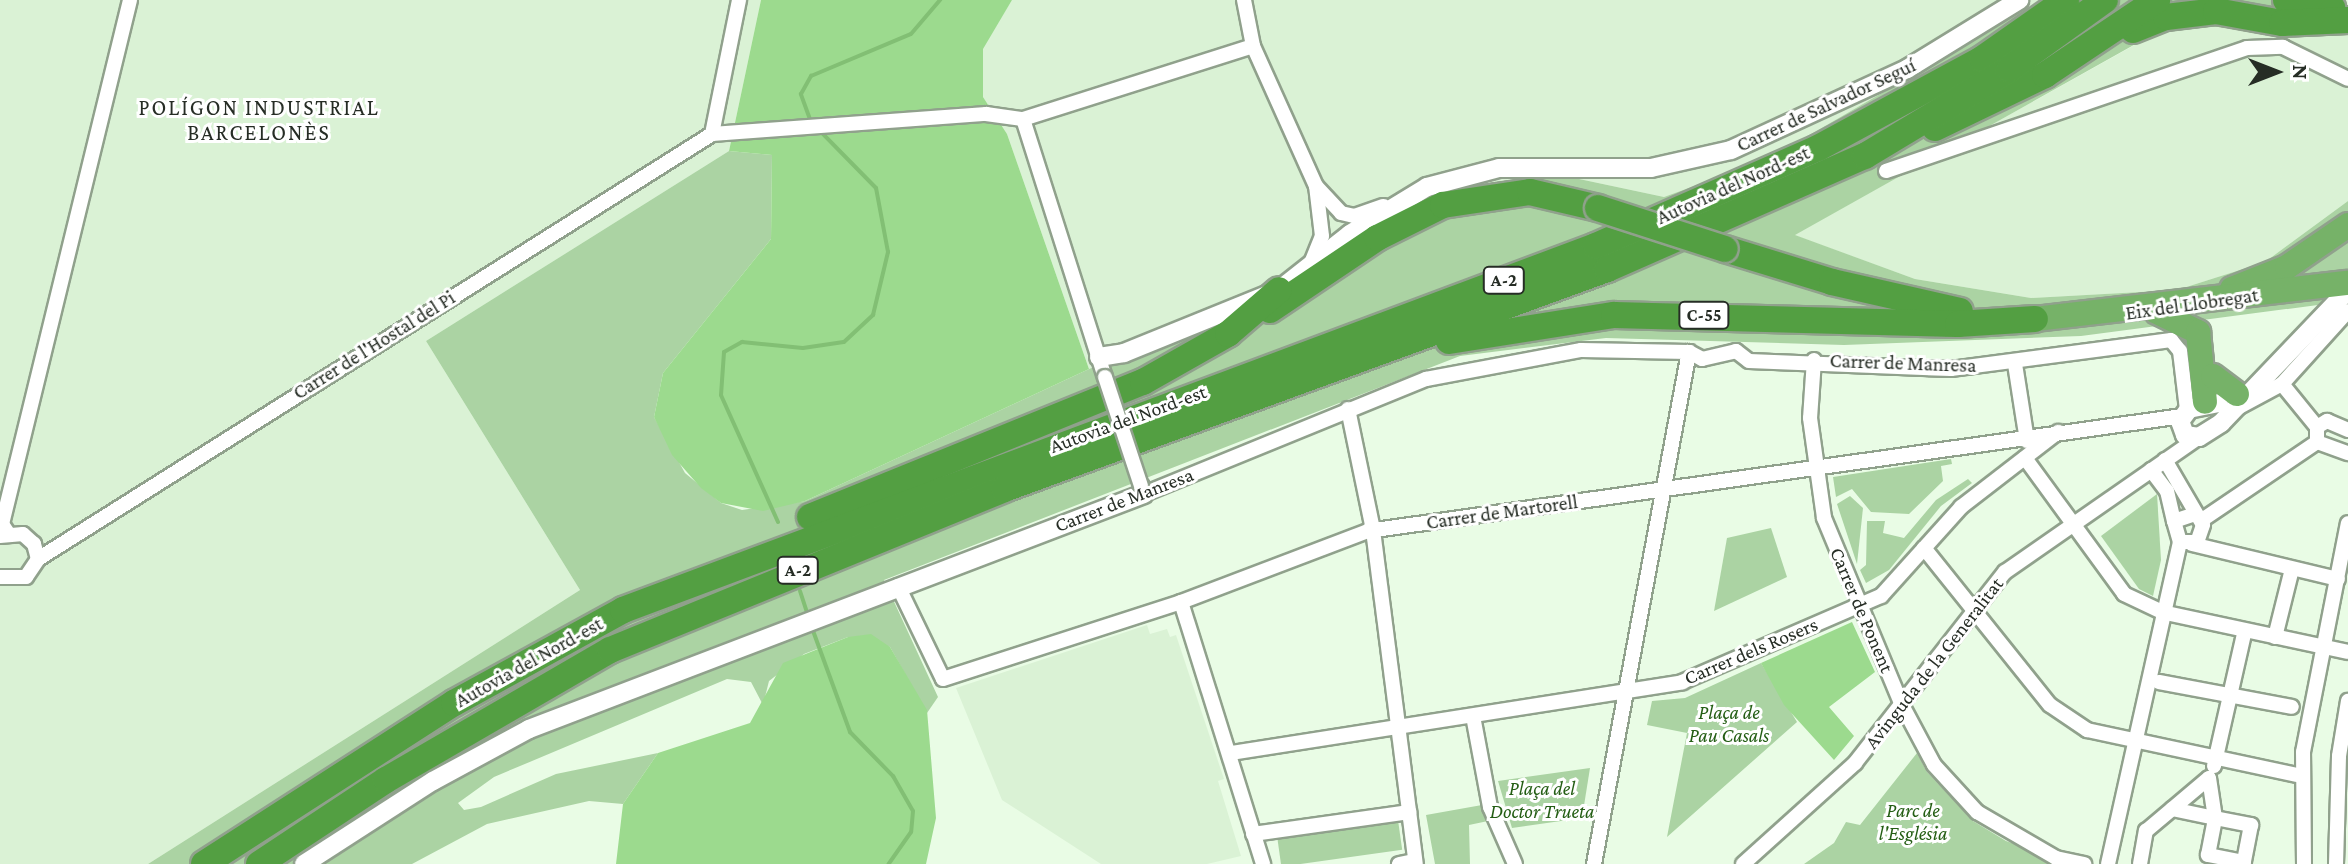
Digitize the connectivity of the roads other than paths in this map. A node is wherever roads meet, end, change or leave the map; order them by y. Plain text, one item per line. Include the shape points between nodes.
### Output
1 (130, 0) edge
2 (739, 0) edge
3 (1244, 0) edge
4 (2019, 0) edge
5 (2066, 0) edge
6 (2105, 0) edge
7 (2157, 0) edge
8 (2286, 0) edge
9 (2348, 7) edge
10 (2348, 20) edge
11 (1253, 46) junction
12 (2045, 75) junction
13 (2348, 79) edge
14 (1023, 119) junction
15 (712, 134) junction
16 (1875, 163) junction
17 (1316, 186) junction
18 (1427, 187) junction
19 (2348, 225) edge
20 (1311, 263) junction
21 (2348, 283) edge
22 (1279, 290) junction
23 (2348, 290) edge
24 (2240, 297) junction
25 (2203, 303) junction
26 (2151, 311) junction
27 (2348, 311) edge
28 (2035, 319) junction
29 (1228, 334) junction
30 (1689, 352) junction
31 (1375, 354) junction
32 (1099, 357) junction
33 (1814, 360) junction
34 (2015, 364) junction
35 (2282, 384) junction
36 (1348, 409) junction
37 (2214, 409) junction
38 (2061, 430) junction
39 (2348, 430) edge
40 (2317, 434) junction
41 (2027, 435) junction
42 (2199, 437) joint
43 (2177, 450) junction
44 (2348, 453) edge
45 (2025, 458) junction
46 (2165, 460) junction
47 (1816, 468) junction
48 (2151, 470) junction
49 (1143, 490) junction
50 (1664, 490) junction
51 (2198, 517) junction
52 (2174, 521) junction
53 (2348, 523) edge
54 (2073, 525) junction
55 (1373, 530) junction
56 (4, 535) edge
57 (2186, 543) junction
58 (1924, 548) junction
59 (38, 559) junction
60 (2292, 569) junction
61 (0, 577) edge
62 (2338, 579) junction
63 (19, 580) junction
64 (898, 586) junction
65 (0, 588) edge
66 (1181, 602) junction
67 (1857, 606) junction
68 (623, 610) junction
69 (2162, 612) junction
70 (1974, 614) junction
71 (2245, 630) junction
72 (2275, 637) junction
73 (2323, 648) junction
74 (2348, 652) edge
75 (2159, 682) dead end
76 (1625, 693) junction
77 (2231, 697) junction
78 (2348, 701) edge
79 (1902, 705) junction
80 (2292, 707) dead end
81 (1473, 716) junction
82 (1400, 727) junction
83 (2137, 744) junction
84 (1231, 753) junction
85 (2216, 760) junction
86 (2301, 776) junction
87 (2209, 778) junction
88 (2172, 809) junction
89 (1409, 812) junction
90 (1253, 834) junction
91 (1416, 863) edge
92 (204, 864) edge
93 (259, 864) edge
94 (304, 864) edge
95 (1263, 864) edge
96 (1399, 864) edge
97 (1515, 864) edge
98 (1594, 864) edge
99 (1743, 864) edge
100 (2084, 864) edge
101 (2108, 864) edge
102 (2140, 864) edge
103 (2304, 864) edge
104 (2336, 864) edge

1 - 56 street via 2,524
2 - 15 street
3 - 11 street
4 - 18 street, Carrer de Salvador Seguí via 1907,69 1731,150 1651,168 1499,168
5 - 68 highway, Autovia del Nord-est / A-2 via 1982,59 1818,148 1596,246
6 - 16 highway, Autovia del Nord-est / A-2
7 - 12 highway
8 - 9 highway via 2302,7
10 - 12 highway via 2282,23 2216,11 2166,17
11 - 14 street
11 - 17 street
12 - 16 highway
13 - 16 street via 2283,47 2247,48
14 - 15 street via 986,114
14 - 32 street
15 - 59 street, Carrer de l'Hostal del Pi
16 - 31 highway, Autovia del Nord-est / A-2
17 - 18 street, Carrer de Salvador Seguí via 1341,213 1354,216
17 - 20 street via 1322,236
18 - 20 street, Carrer de Salvador Seguí
19 - 25 highway via 2287,267
20 - 22 street, Carrer de Salvador Seguí
21 - 24 highway, Eix del Llobregat / C-55
22 - 29 highway
22 - 32 street, Carrer de Salvador Seguí via 1124,353
23 - 37 street
24 - 25 highway, Eix del Llobregat / C-55
24 - 37 highway via 2207,331
25 - 26 highway, Eix del Llobregat / C-55
26 - 28 highway, Eix del Llobregat / C-55
26 - 37 highway via 2185,321 2198,332
27 - 35 street
28 - 29 highway, bridge via 1921,304 1530,192 1443,205 1377,238
28 - 31 highway, C-55 via 1958,324 1614,315 1547,321
29 - 68 highway via 1115,394 706,561
30 - 33 street, Carrer de Manresa via 1702,359 1724,351 1749,361
30 - 36 street, Carrer de Manresa via 1581,350 1522,358 1426,379
30 - 50 street
31 - 93 highway, Autovia del Nord-est / A-2 via 690,613 538,689
32 - 49 street, bridge
33 - 34 street, Carrer de Manresa via 1951,369
33 - 47 street, Carrer de Ponent via 1810,418
34 - 37 street, Carrer de Manresa via 2171,340
34 - 41 street
35 - 37 street
35 - 40 street
36 - 49 street, Carrer de Manresa
36 - 55 street
37 - 38 street, Carrer de Martorell
37 - 42 street
37 - 43 street
38 - 41 street, Carrer de Martorell
38 - 45 street, Carrer dels Rosers
39 - 40 street via 2327,421
40 - 44 street
40 - 51 street
41 - 45 street
41 - 47 street, Carrer de Martorell
42 - 43 street, Avinguda de la Generalitat
43 - 46 street, Avinguda de la Generalitat
45 - 54 street
45 - 58 street, Carrer dels Rosers via 1961,507
46 - 48 street, Avinguda de la Generalitat
46 - 51 street
47 - 50 street, Carrer de Martorell
47 - 67 street, Carrer de Ponent via 1824,518
48 - 52 street via 2167,491
48 - 54 street, Avinguda de la Generalitat
49 - 64 street, Carrer de Manresa
50 - 55 street, Carrer de Martorell
50 - 76 street
51 - 52 street
51 - 57 street via 2203,535
52 - 57 street
53 - 62 street
54 - 69 street via 2124,594
54 - 70 street, Avinguda de la Generalitat via 2005,572
55 - 66 street, Carrer de Martorell
55 - 82 street
56 - 59 street via 29,538
57 - 60 street
57 - 69 street
58 - 67 street, Carrer dels Rosers via 1881,596
58 - 70 street
59 - 63 street, Carrer de l'Hostal del Pi
60 - 62 street
60 - 72 street
61 - 63 street
62 - 73 street
63 - 65 street
64 - 66 street, Carrer de Martorell via 943,679
64 - 94 street, Carrer de Manresa via 529,729 433,781
66 - 84 street
67 - 76 street, Carrer dels Rosers via 1682,682
67 - 79 street, Carrer de Ponent
68 - 92 highway, Autovia del Nord-est / A-2 via 454,703
69 - 71 street
69 - 83 street
70 - 79 street, Avinguda de la Generalitat
70 - 83 street via 2050,705 2087,730
71 - 72 street
71 - 77 street
72 - 73 street
73 - 74 street
73 - 86 street
75 - 77 street
76 - 81 street, Carrer dels Rosers
76 - 98 street
77 - 80 street
77 - 85 street
78 - 104 street via 2339,756
79 - 99 street, Avinguda de la Generalitat via 1855,763
79 - 100 street, Carrer de Ponent via 1934,765 1977,812 2034,847
81 - 82 street, Carrer dels Rosers
81 - 97 street via 1490,807
82 - 84 street, Carrer dels Rosers
82 - 89 street
83 - 85 street
83 - 101 street
84 - 90 street
85 - 86 street
85 - 87 street
86 - 103 street
87 - 88 street
87 - 88 street via 2215,818
88 - 102 street via 2146,831
89 - 90 street
89 - 91 street
90 - 95 street
91 - 96 street

